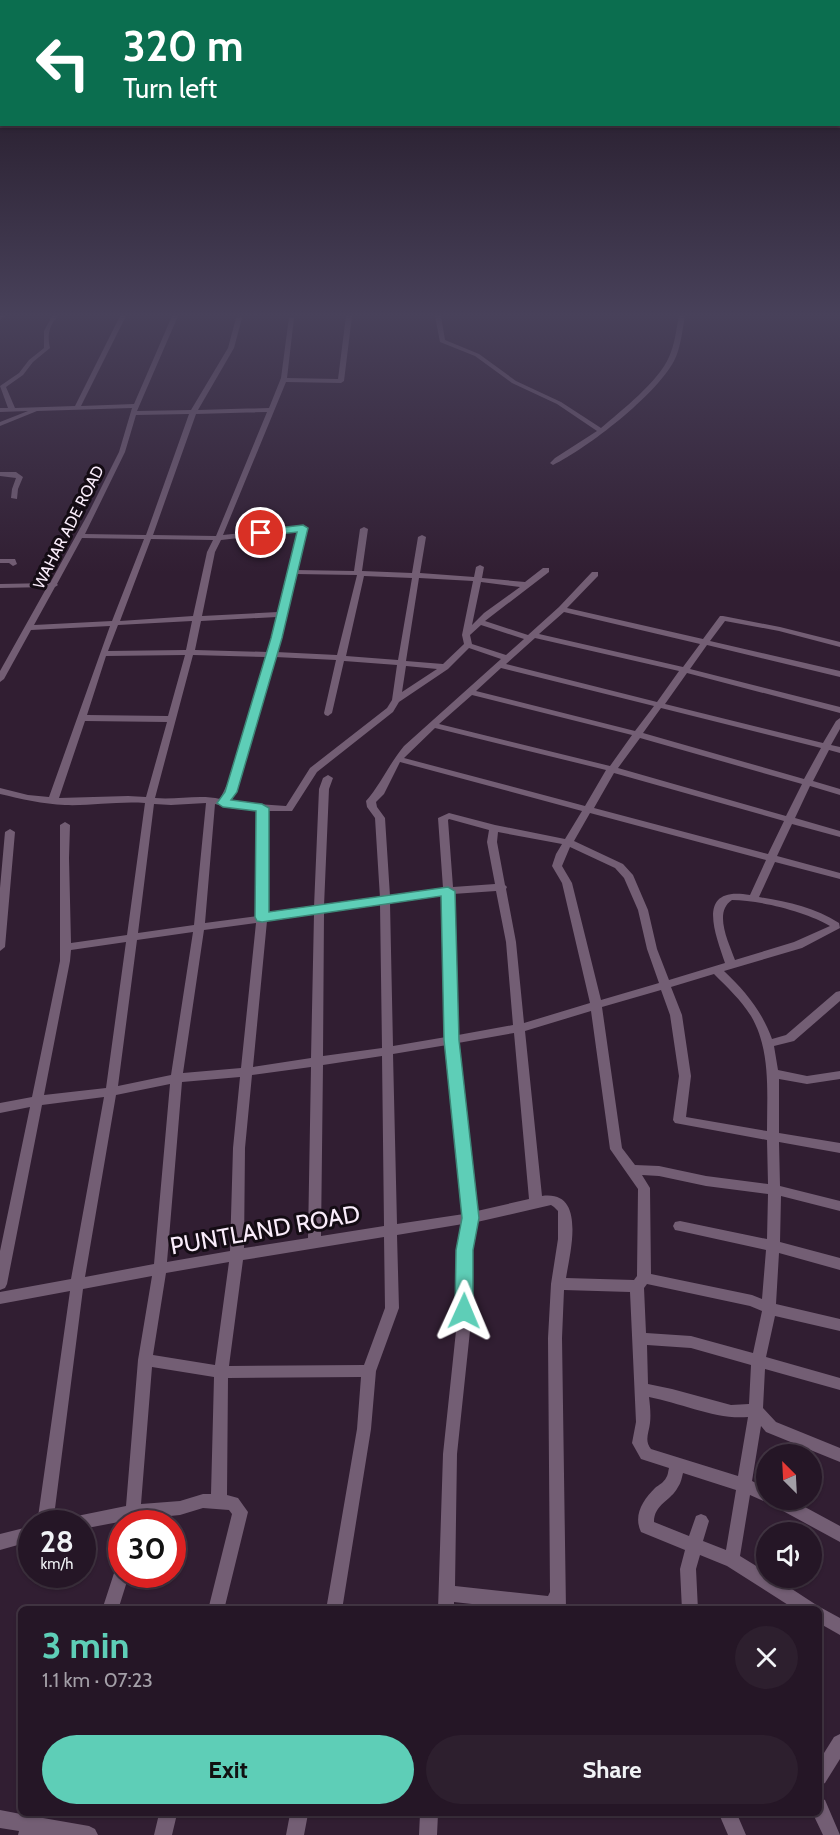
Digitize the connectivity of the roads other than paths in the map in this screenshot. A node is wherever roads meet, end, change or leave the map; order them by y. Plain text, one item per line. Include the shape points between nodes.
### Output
1 (9, 402) edge
2 (80, 402) edge
3 (138, 402) edge
4 (199, 402) edge
5 (275, 402) edge
6 (556, 402) edge
7 (632, 402) edge
8 (77, 408) junction
9 (12, 409) junction
10 (135, 409) junction
11 (0, 410) edge
12 (37, 410) junction
13 (271, 410) junction
14 (193, 412) junction
15 (0, 424) edge
16 (599, 430) junction
17 (553, 463) dead end
18 (0, 474) edge
19 (15, 498) dead end
20 (364, 529) dead end
21 (80, 536) junction
22 (148, 537) junction
23 (422, 537) dead end
24 (218, 538) junction
25 (0, 561) edge
26 (14, 564) dead end
27 (480, 567) dead end
28 (546, 570) dead end
29 (292, 572) junction
30 (359, 573) junction
31 (595, 574) dead end
32 (418, 575) junction
33 (478, 579) junction
34 (54, 585) junction
35 (527, 585) junction
36 (0, 586) edge
37 (562, 609) junction
38 (282, 614) junction
39 (197, 619) junction
40 (480, 622) junction
41 (115, 623) junction
42 (29, 628) junction
43 (466, 635) junction
44 (531, 637) junction
45 (706, 642) junction
46 (468, 645) junction
47 (840, 645) edge
48 (190, 652) junction
49 (103, 654) junction
50 (272, 655) junction
51 (340, 659) junction
52 (503, 661) junction
53 (402, 662) junction
54 (445, 667) junction
55 (684, 670) junction
56 (840, 674) edge
57 (0, 678) edge
58 (471, 692) junction
59 (396, 700) junction
60 (661, 703) junction
61 (840, 710) edge
62 (328, 713) dead end
63 (81, 718) junction
64 (172, 719) junction
65 (840, 721) edge
66 (433, 725) junction
67 (637, 734) junction
68 (826, 746) junction
69 (840, 750) edge
70 (398, 759) junction
71 (612, 770) junction
72 (328, 778) dead end
73 (809, 783) junction
74 (0, 791) edge
75 (840, 792) edge
76 (150, 800) junction
77 (53, 801) junction
78 (217, 802) junction
79 (262, 808) junction
80 (589, 808) junction
81 (788, 818) junction
82 (65, 825) dead end
83 (494, 828) junction
84 (10, 832) dead end
85 (840, 834) edge
86 (567, 842) junction
87 (772, 857) junction
88 (840, 876) edge
89 (502, 887) junction
90 (448, 891) junction
91 (753, 899) junction
92 (386, 900) junction
93 (319, 909) junction
94 (262, 917) junction
95 (199, 926) junction
96 (133, 935) junction
97 (0, 947) edge
98 (66, 947) junction
99 (732, 966) junction
100 (717, 970) junction
101 (666, 986) junction
102 (840, 995) edge
103 (596, 1004) junction
104 (520, 1028) junction
105 (452, 1040) junction
106 (768, 1044) junction
107 (387, 1051) junction
108 (316, 1061) junction
109 (245, 1072) junction
110 (773, 1073) junction
111 (840, 1075) edge
112 (176, 1078) junction
113 (111, 1092) junction
114 (35, 1101) junction
115 (0, 1108) edge
116 (773, 1136) junction
117 (840, 1148) edge
118 (631, 1170) junction
119 (775, 1190) junction
120 (536, 1202) junction
121 (840, 1206) edge
122 (471, 1218) junction
123 (680, 1226) dead end
124 (389, 1232) junction
125 (314, 1244) junction
126 (773, 1246) junction
127 (237, 1255) junction
128 (840, 1263) edge
129 (160, 1271) junction
130 (641, 1282) junction
131 (0, 1284) edge
132 (558, 1284) junction
133 (76, 1286) junction
134 (0, 1298) edge
135 (768, 1308) junction
136 (840, 1325) edge
137 (641, 1339) junction
138 (145, 1360) junction
139 (758, 1361) junction
140 (369, 1371) junction
141 (221, 1372) junction
142 (840, 1384) edge
143 (642, 1389) junction
144 (756, 1410) junction
145 (840, 1455) edge
146 (678, 1464) junction
147 (744, 1485) junction
148 (756, 1491) edge
149 (219, 1501) junction
150 (47, 1510) edge
151 (134, 1510) edge
152 (171, 1510) edge
153 (796, 1510) edge
154 (701, 1521) dead end
155 (840, 1534) edge
156 (18, 1537) edge
157 (0, 1542) edge
158 (694, 1546) junction
159 (732, 1560) junction
160 (117, 1588) edge
161 (446, 1601) edge
162 (557, 1603) edge
163 (111, 1606) edge
164 (217, 1606) edge
165 (335, 1606) edge
166 (690, 1606) edge
167 (806, 1606) edge
168 (822, 1616) edge
169 (840, 1627) edge
170 (840, 1743) edge
171 (822, 1772) edge
172 (822, 1813) edge
173 (168, 1816) edge
174 (299, 1816) edge
175 (429, 1816) edge
176 (729, 1816) edge
177 (0, 1819) edge
178 (31, 1825) edge
179 (89, 1835) edge
180 (163, 1835) edge
181 (295, 1835) edge
182 (428, 1835) edge
183 (736, 1835) edge
184 (832, 1835) edge

1 - 9 street
2 - 8 street
3 - 10 street, WAHAR ADE ROAD
4 - 14 street
5 - 13 street
6 - 16 street
7 - 16 street
8 - 10 street
8 - 12 street
9 - 11 street
9 - 12 street
10 - 14 street
10 - 21 street, WAHAR ADE ROAD via 122,452
12 - 15 street
13 - 14 street
13 - 24 street
14 - 22 street
16 - 17 street
18 - 19 street via 20,477
20 - 30 street
21 - 22 street
21 - 34 street, WAHAR ADE ROAD
22 - 24 street
22 - 41 street
23 - 32 street
24 - 29 street via 303,528
24 - 39 street via 211,552
25 - 26 street
27 - 33 street
28 - 35 street
29 - 30 street
29 - 38 street
30 - 32 street
30 - 51 street
31 - 37 street
32 - 33 street
32 - 53 street
33 - 35 street
33 - 43 street
34 - 36 street
34 - 42 street, WAHAR ADE ROAD
35 - 40 street
37 - 44 street
37 - 45 street
38 - 39 street
38 - 50 street
39 - 41 street
39 - 48 street
40 - 43 street
40 - 44 street
41 - 42 street
41 - 49 street
42 - 57 street, WAHAR ADE ROAD
43 - 46 street
44 - 52 street
44 - 55 street
45 - 47 street via 723,618
45 - 55 street
45 - 56 street
46 - 52 street
46 - 54 street
48 - 49 street
48 - 50 street
48 - 64 street
49 - 63 street
50 - 51 street
50 - 78 street via 231,792
51 - 53 street
51 - 62 street
52 - 58 street
52 - 60 street
53 - 54 street
53 - 59 street
54 - 59 street
55 - 60 street
55 - 61 street
58 - 66 street
58 - 67 street
59 - 79 street via 390,710 313,770 289,809
60 - 67 street
60 - 68 street
63 - 64 street
63 - 77 street
64 - 76 street
65 - 68 street
66 - 70 street
66 - 71 street
67 - 71 street
67 - 73 street
68 - 69 street
68 - 73 street
70 - 80 street
70 - 92 street via 371,801 380,818
71 - 80 street
71 - 81 street
72 - 93 street via 324,789
73 - 75 street
73 - 81 street
74 - 77 street
76 - 77 street
76 - 78 street
76 - 96 street
78 - 79 street
78 - 95 street
79 - 94 street
80 - 86 street
80 - 87 street
81 - 85 street
81 - 87 street
82 - 98 street
83 - 86 street
83 - 89 street via 492,842
83 - 90 street via 449,816 443,818
84 - 97 street
86 - 101 street via 619,866 630,876
86 - 103 street via 557,866 567,883
87 - 88 street
87 - 91 street
89 - 90 street
89 - 104 street
90 - 92 street
90 - 105 street
91 - 99 street via 729,897 717,908 716,917
91 - 99 street via 828,920 835,928 798,945
92 - 93 street
92 - 107 street
93 - 94 street
93 - 108 street
94 - 95 street
94 - 109 street
95 - 96 street
95 - 112 street
96 - 98 street
96 - 113 street
98 - 114 street
99 - 100 street
100 - 101 street
100 - 106 street via 744,996
101 - 103 street
101 - 116 street via 676,1015 685,1076 679,1120
102 - 106 street via 790,1038
103 - 104 street
103 - 118 street via 616,1149
104 - 105 street
104 - 120 street
105 - 107 street
105 - 122 street
106 - 110 street
107 - 108 street
107 - 124 street
108 - 109 street
108 - 125 street
109 - 112 street
109 - 127 street
110 - 111 street via 807,1080
110 - 116 street
112 - 113 street
112 - 129 street
113 - 114 street
113 - 133 street
114 - 115 street
114 - 131 street
116 - 117 street
116 - 119 street
118 - 119 street
118 - 130 street via 644,1188
119 - 121 street
119 - 126 street
120 - 122 street, PUNTLAND ROAD
120 - 132 street via 551,1200 564,1210 565,1239
122 - 124 street, PUNTLAND ROAD
122 - 161 street via 465,1250 464,1331 450,1454
123 - 126 street
124 - 125 street, PUNTLAND ROAD
124 - 140 street via 392,1308
125 - 127 street, PUNTLAND ROAD
126 - 128 street
126 - 135 street
127 - 129 street, PUNTLAND ROAD
127 - 141 street
129 - 133 street, PUNTLAND ROAD
129 - 138 street
130 - 132 street
130 - 135 street via 752,1301
130 - 137 street
132 - 162 street
133 - 134 street, PUNTLAND ROAD
133 - 150 street
135 - 136 street
135 - 139 street
137 - 139 street via 691,1342
137 - 143 street
138 - 141 street
138 - 151 street
139 - 142 street
139 - 144 street
140 - 141 street
140 - 165 street via 364,1429
141 - 149 street
143 - 144 street via 731,1412
143 - 146 street via 640,1448 646,1454
144 - 145 street via 771,1427
144 - 147 street
146 - 147 street
146 - 158 street via 672,1484 646,1512 646,1527
147 - 148 street
147 - 159 street
149 - 152 street
149 - 164 street via 233,1503 240,1512
153 - 155 street
154 - 158 street
156 - 157 street
158 - 159 street
158 - 166 street via 688,1569
159 - 167 street
160 - 163 street
161 - 162 street
168 - 169 street
170 - 171 street
172 - 184 street
173 - 180 street
174 - 181 street
175 - 182 street
176 - 183 street
177 - 178 street
178 - 179 street

